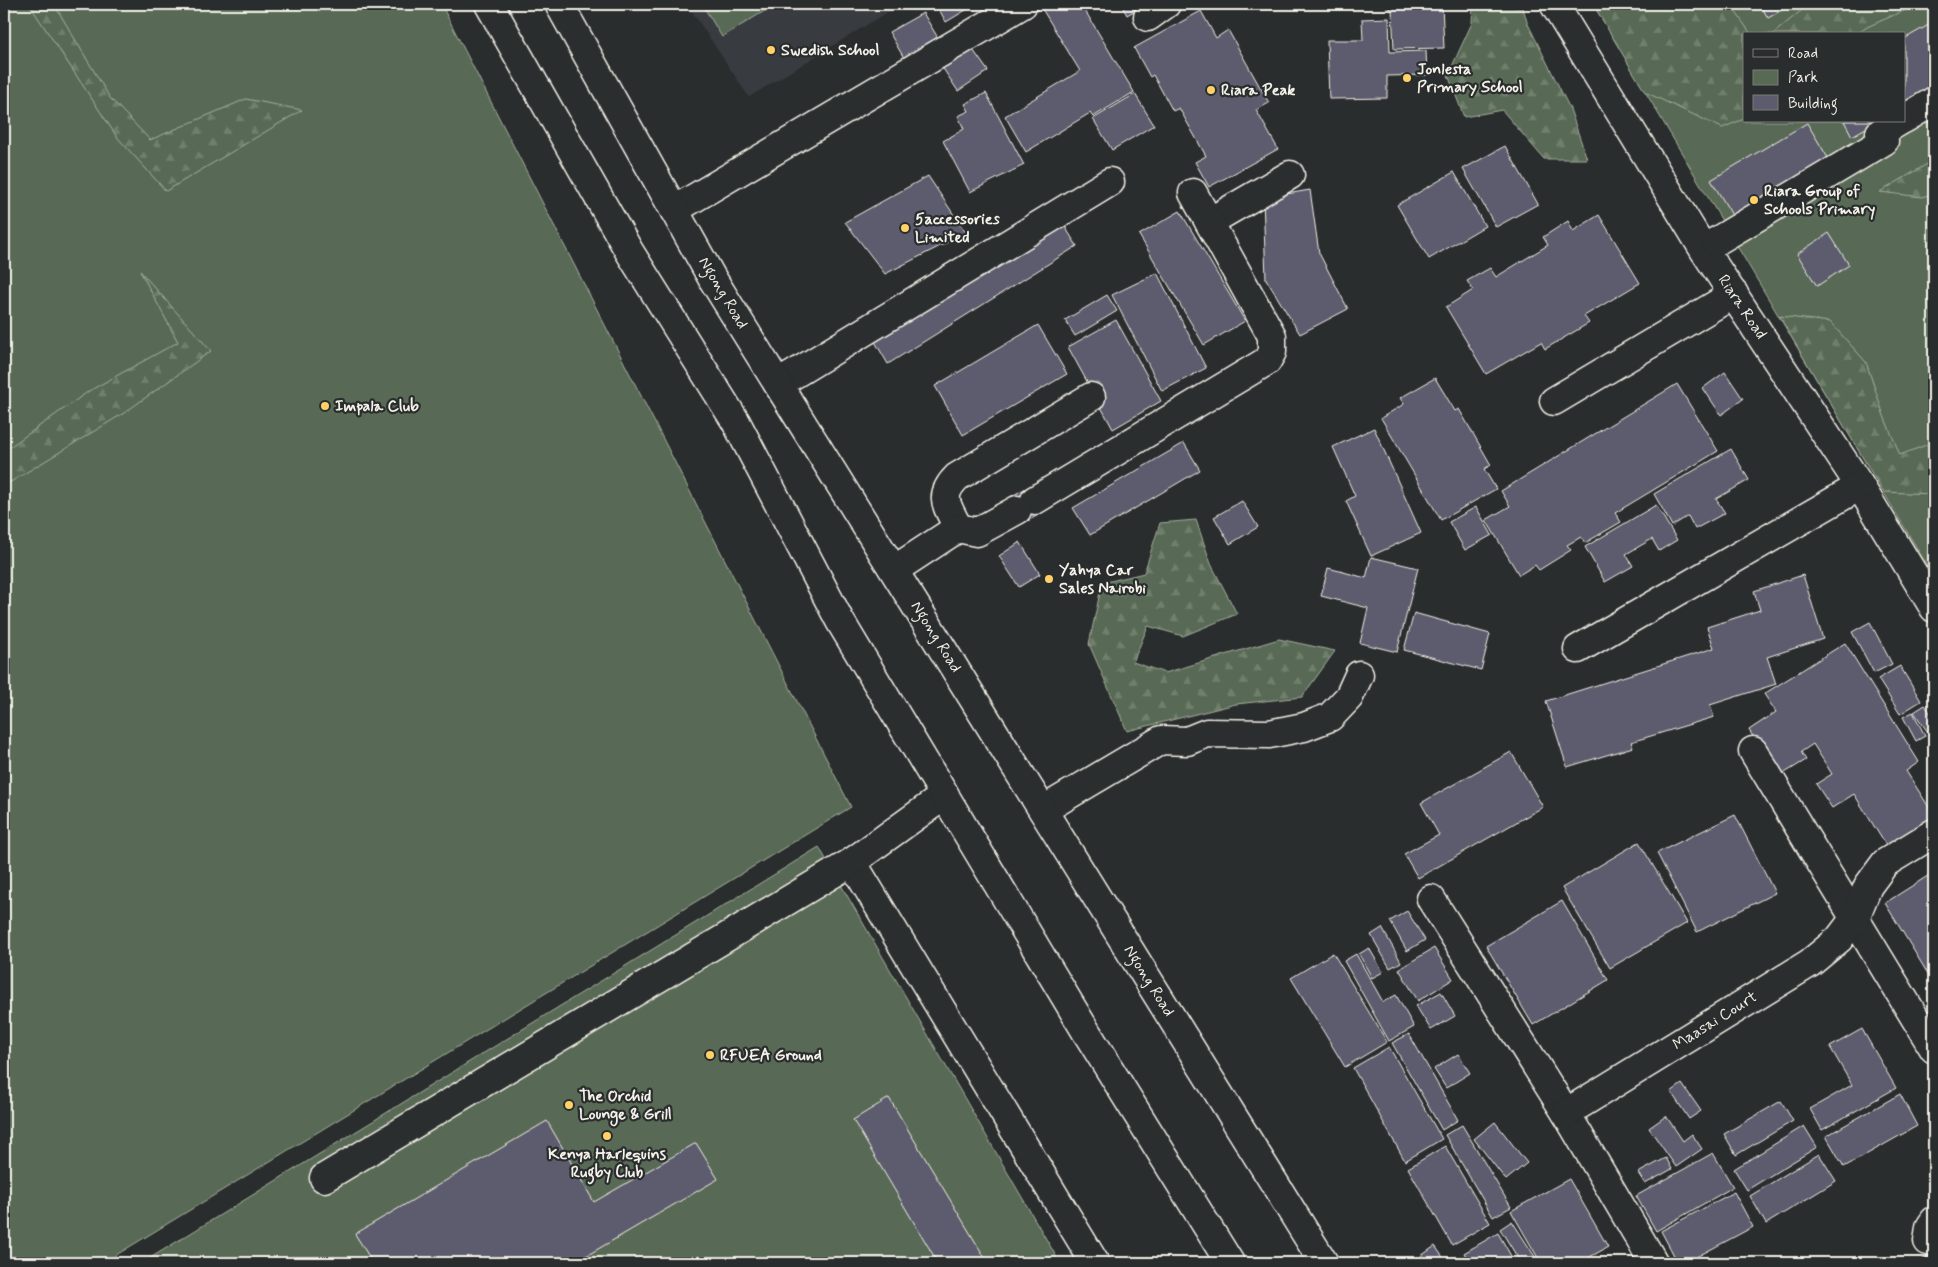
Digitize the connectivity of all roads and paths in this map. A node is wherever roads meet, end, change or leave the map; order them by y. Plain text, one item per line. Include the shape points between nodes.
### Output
1 (489, 4) edge
2 (559, 4) edge
3 (1023, 4) edge
4 (1554, 4) edge
5 (1934, 101) edge
6 (1906, 118) edge
7 (1898, 122) edge
8 (1290, 175) dead end
9 (1110, 182) dead end
10 (1193, 194) dead end
11 (674, 210) junction
12 (1209, 222) junction
13 (1715, 242) dead end
14 (1734, 294) junction
15 (778, 384) junction
16 (1091, 398) dead end
17 (1554, 401) dead end
18 (1860, 486) junction
19 (958, 528) junction
20 (894, 570) junction
21 (1934, 608) edge
22 (1578, 650) dead end
23 (1359, 675) dead end
24 (1753, 751) dead end
25 (945, 795) junction
26 (1043, 810) junction
27 (1934, 833) edge
28 (852, 862) junction
29 (1431, 899) dead end
30 (1855, 918) junction
31 (1934, 1049) edge
32 (1566, 1113) junction
33 (324, 1178) dead end
34 (1095, 1263) edge
35 (1230, 1263) edge
36 (1324, 1263) edge
37 (1654, 1263) edge

1 - 25 main road via 629,251 736,422 840,621
2 - 11 main road, Ngong Road
3 - 11 main road
4 - 14 main road, Riara Road
5 - 6 main road
7 - 13 main road via 1880,133 1884,141
8 - 12 main road
9 - 15 main road
10 - 12 main road
11 - 15 main road, Ngong Road
12 - 19 main road via 1272,336 1272,352 1267,361 977,532
14 - 17 main road
14 - 18 main road, Riara Road
15 - 20 main road, Ngong Road
16 - 19 main road via 957,477 948,486 944,499
18 - 21 main road, Riara Road
18 - 22 main road
19 - 20 main road
20 - 26 main road, Ngong Road
23 - 26 main road via 1349,697 1330,716 1304,728 1269,734 1206,733 1187,741 1161,740
24 - 30 main road
25 - 28 main road
25 - 35 main road via 1087,1033
26 - 36 main road, Ngong Road
27 - 30 main road, Maasai Court via 1885,863 1868,886
28 - 33 main road
28 - 34 main road
29 - 32 main road
30 - 31 main road
30 - 32 main road, Maasai Court via 1838,939 1810,963
32 - 37 main road

